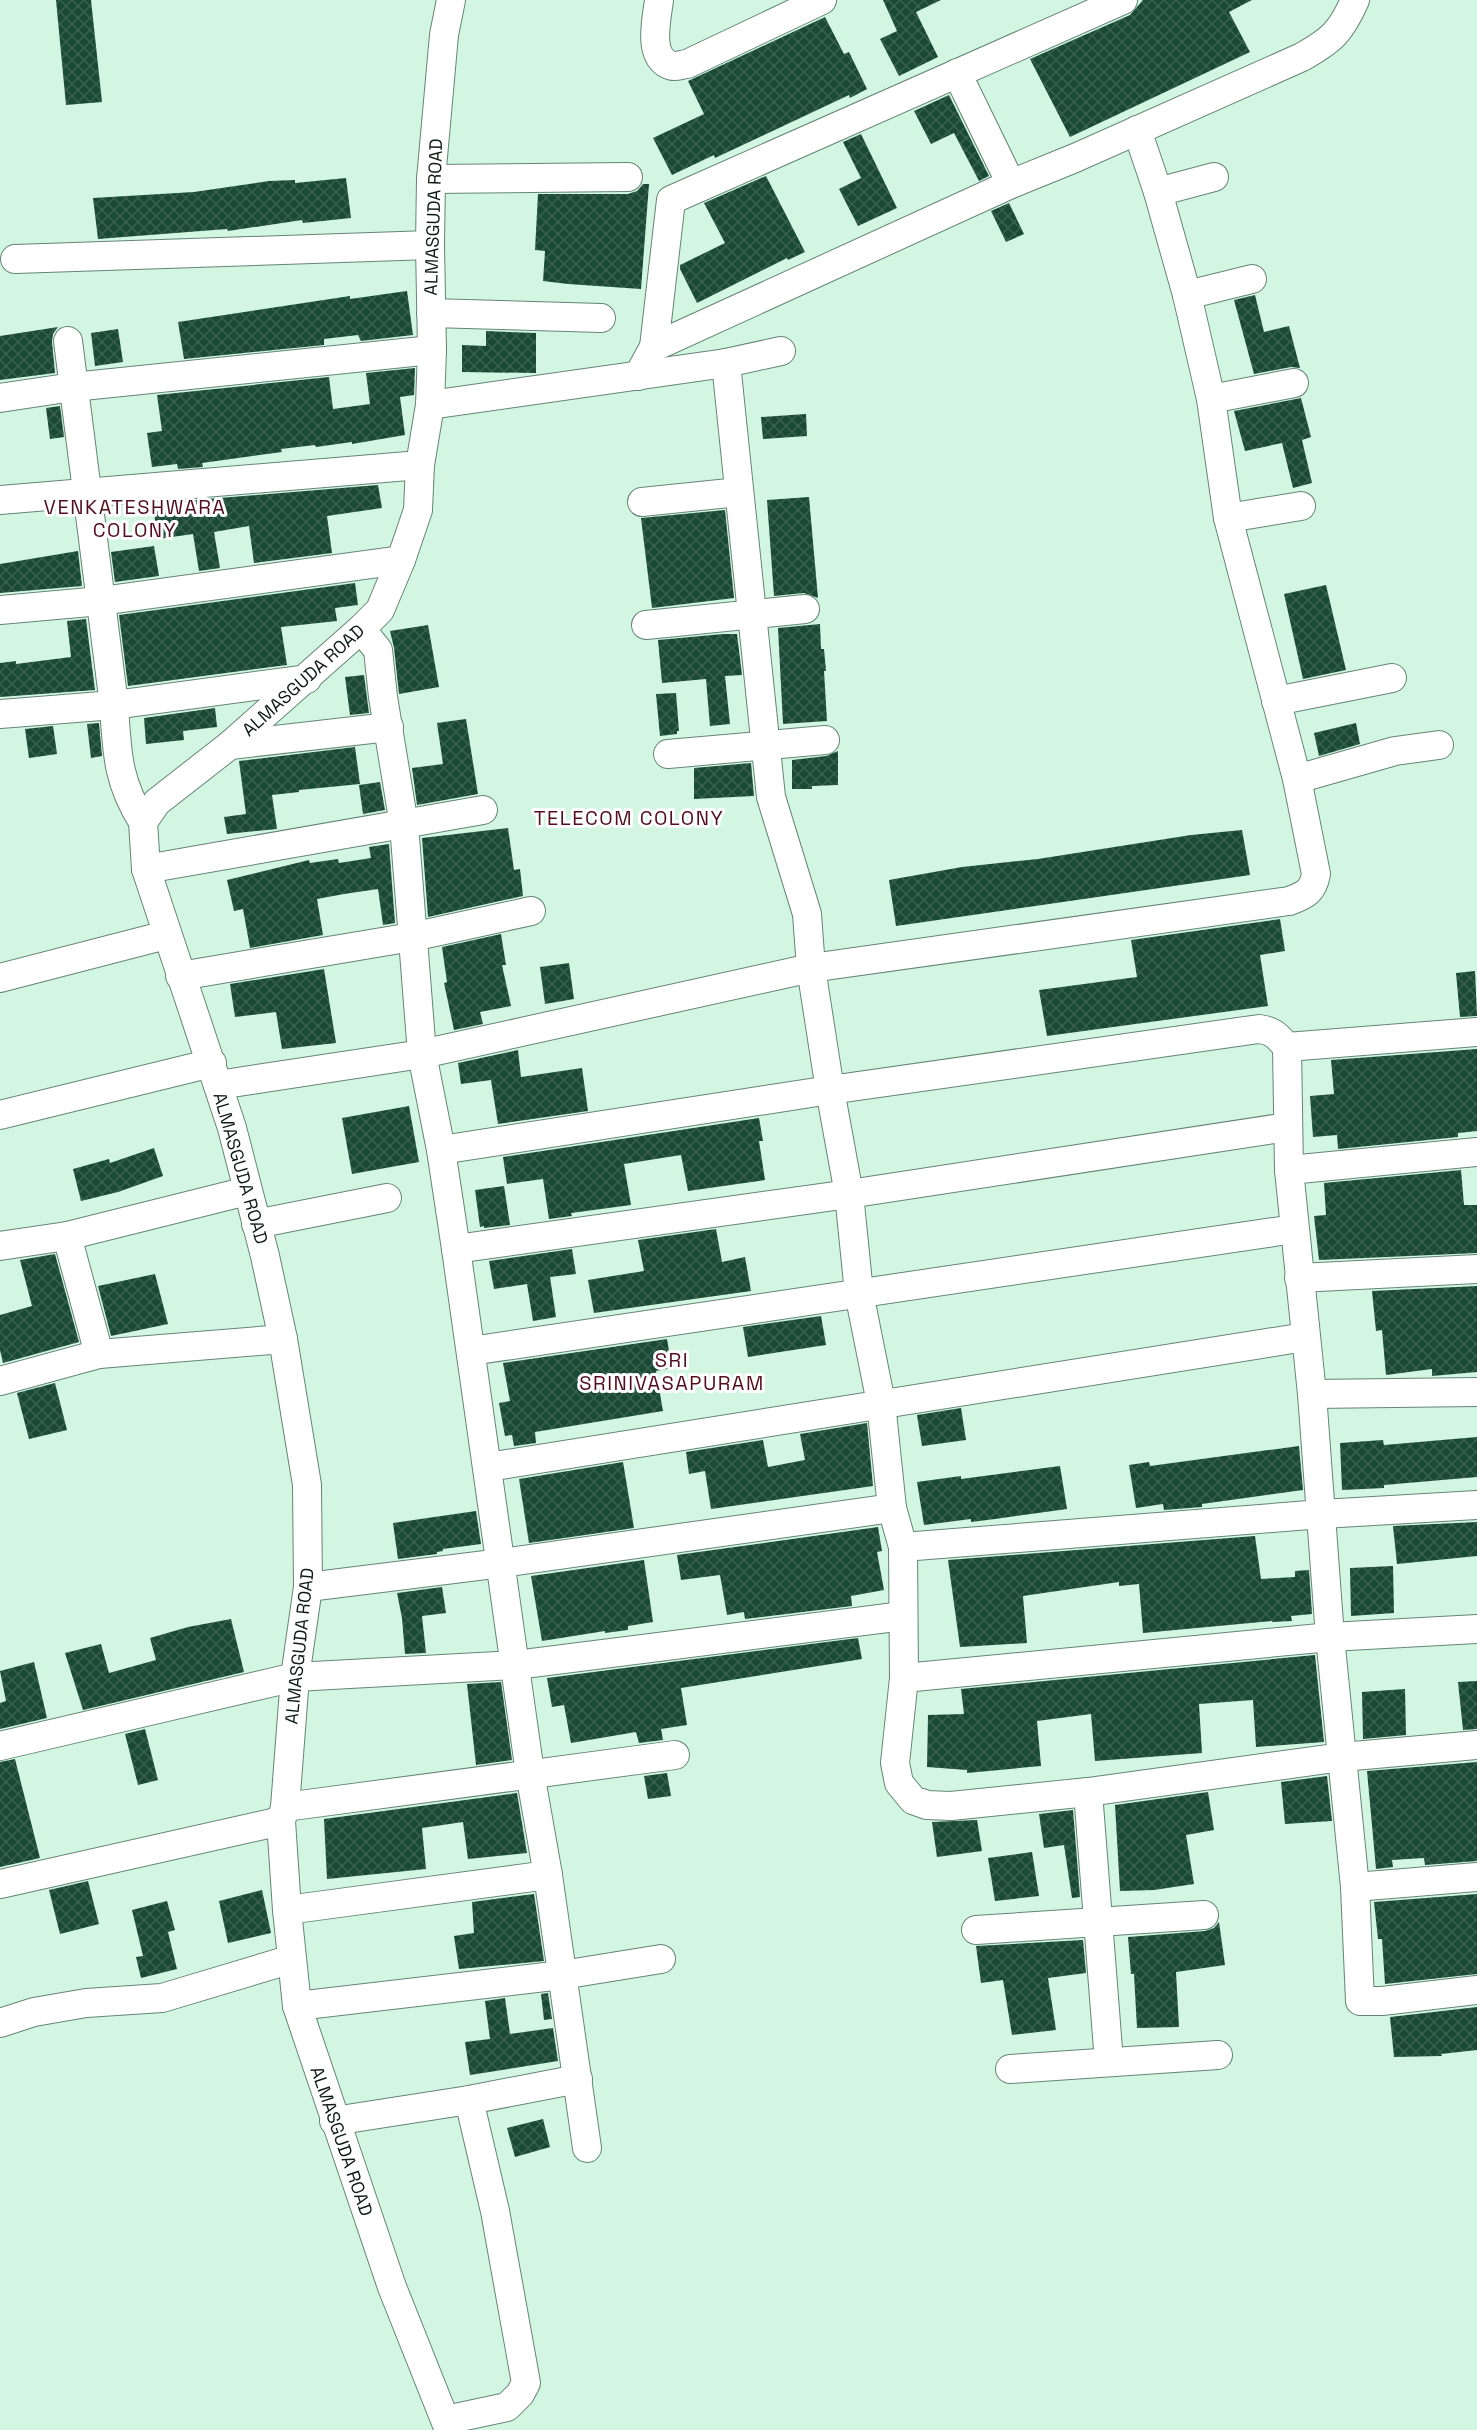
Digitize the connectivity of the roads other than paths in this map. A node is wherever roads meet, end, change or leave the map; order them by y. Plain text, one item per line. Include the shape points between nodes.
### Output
1 (451, 0) edge
2 (659, 0) edge
3 (822, 0) edge
4 (1123, 0) edge
5 (1355, 0) edge
6 (957, 74) junction
7 (1137, 130) junction
8 (628, 177) dead end
9 (1214, 177) dead end
10 (432, 179) junction
11 (1011, 184) junction
12 (1158, 192) junction
13 (430, 245) junction
14 (15, 259) dead end
15 (1252, 279) dead end
16 (1187, 295) junction
17 (431, 313) junction
18 (601, 318) dead end
19 (68, 341) dead end
20 (654, 347) junction
21 (432, 350) junction
22 (781, 351) dead end
23 (726, 363) junction
24 (638, 376) junction
25 (1294, 383) dead end
26 (73, 387) junction
27 (0, 398) edge
28 (1211, 399) junction
29 (430, 405) junction
30 (420, 465) junction
31 (86, 492) junction
32 (739, 492) junction
33 (0, 500) edge
34 (642, 502) dead end
35 (1301, 506) dead end
36 (1228, 518) junction
37 (401, 560) junction
38 (101, 601) junction
39 (805, 609) dead end
40 (0, 610) edge
41 (752, 614) junction
42 (646, 625) dead end
43 (361, 629) junction
44 (1392, 678) dead end
45 (307, 679) junction
46 (1276, 701) junction
47 (114, 705) junction
48 (0, 714) edge
49 (389, 727) junction
50 (825, 740) dead end
51 (230, 745) junction
52 (766, 745) junction
53 (1439, 745) dead end
54 (668, 754) dead end
55 (1297, 779) junction
56 (483, 810) dead end
57 (143, 822) junction
58 (404, 825) junction
59 (146, 869) junction
60 (531, 911) dead end
61 (166, 935) junction
62 (412, 936) junction
63 (811, 968) junction
64 (180, 976) junction
65 (0, 978) edge
66 (1477, 1032) edge
67 (1287, 1047) junction
68 (422, 1054) junction
69 (214, 1074) junction
70 (830, 1090) junction
71 (0, 1115) edge
72 (1287, 1127) junction
73 (441, 1150) junction
74 (1477, 1152) edge
75 (1289, 1170) junction
76 (247, 1191) junction
77 (849, 1194) junction
78 (387, 1198) dead end
79 (256, 1224) junction
80 (1294, 1229) junction
81 (67, 1236) junction
82 (0, 1246) edge
83 (456, 1249) junction
84 (1477, 1269) edge
85 (1299, 1278) junction
86 (859, 1293) junction
87 (1305, 1337) junction
88 (283, 1339) junction
89 (471, 1351) junction
90 (99, 1354) junction
91 (0, 1381) edge
92 (1477, 1392) edge
93 (1312, 1394) junction
94 (881, 1403) junction
95 (488, 1467) junction
96 (1477, 1505) edge
97 (892, 1508) junction
98 (1322, 1514) junction
99 (903, 1547) junction
100 (502, 1563) junction
101 (308, 1587) junction
102 (903, 1616) junction
103 (1477, 1629) edge
104 (1330, 1637) junction
105 (516, 1665) junction
106 (296, 1677) junction
107 (903, 1678) junction
108 (1477, 1745) edge
109 (0, 1746) edge
110 (675, 1755) dead end
111 (1342, 1757) junction
112 (530, 1773) junction
113 (1088, 1792) junction
114 (283, 1814) junction
115 (548, 1875) junction
116 (1477, 1877) edge
117 (0, 1884) edge
118 (1355, 1887) junction
119 (287, 1910) junction
120 (1204, 1915) dead end
121 (1098, 1923) junction
122 (976, 1930) dead end
123 (292, 1959) junction
124 (661, 1959) dead end
125 (562, 1975) junction
126 (1477, 1990) edge
127 (297, 2006) junction
128 (0, 2023) edge
129 (1218, 2055) dead end
130 (1109, 2062) junction
131 (1010, 2069) dead end
132 (578, 2079) junction
133 (469, 2100) junction
134 (334, 2121) junction
135 (587, 2148) dead end
136 (447, 2425) edge

1 - 10 street, ALMASGUDA ROAD via 444,35
2 - 3 street via 656,49 673,66 687,64
4 - 6 street
5 - 7 street via 1347,20 1330,41
6 - 11 street
6 - 20 street via 670,200
7 - 11 street
7 - 12 street
8 - 10 street
9 - 12 street
10 - 13 street, ALMASGUDA ROAD
11 - 20 street
12 - 16 street
13 - 14 street
13 - 17 street, ALMASGUDA ROAD
15 - 16 street
16 - 28 street
17 - 18 street
17 - 21 street, ALMASGUDA ROAD
19 - 26 street
20 - 24 street
21 - 26 street
21 - 29 street, ALMASGUDA ROAD
22 - 23 street
23 - 24 street
23 - 32 street
24 - 29 street
25 - 28 street
26 - 27 street
26 - 31 street
28 - 36 street
29 - 30 street, ALMASGUDA ROAD
30 - 31 street
30 - 37 street, ALMASGUDA ROAD via 418,510
31 - 33 street
31 - 38 street
32 - 34 street
32 - 41 street
35 - 36 street
36 - 46 street
37 - 38 street
37 - 43 street, ALMASGUDA ROAD via 380,610
38 - 40 street
38 - 47 street
39 - 41 street
41 - 42 street
41 - 52 street
43 - 45 street, ALMASGUDA ROAD
43 - 49 street via 378,650
44 - 46 street
45 - 47 street
45 - 51 street, ALMASGUDA ROAD
46 - 55 street
47 - 48 street
47 - 57 street via 122,782
49 - 51 street
49 - 58 street
50 - 52 street
51 - 57 street, ALMASGUDA ROAD via 157,802
52 - 54 street
52 - 63 street via 771,797 807,914
53 - 55 street via 1395,751
55 - 63 street via 1316,874 1313,887 1304,896
56 - 58 street
57 - 59 street, ALMASGUDA ROAD
58 - 59 street
58 - 62 street
59 - 61 street, ALMASGUDA ROAD
60 - 62 street
61 - 64 street, ALMASGUDA ROAD
61 - 65 street
62 - 64 street
62 - 68 street
63 - 68 street
63 - 70 street
64 - 69 street, ALMASGUDA ROAD
66 - 67 street
67 - 70 street via 1272,1030 1259,1029
67 - 72 street
68 - 69 street
68 - 73 street
69 - 71 street
69 - 76 street, ALMASGUDA ROAD
70 - 73 street
70 - 77 street
72 - 75 street
72 - 77 street
73 - 83 street
74 - 75 street
75 - 80 street
76 - 79 street, ALMASGUDA ROAD
76 - 81 street
77 - 83 street
77 - 86 street
78 - 79 street
79 - 88 street, ALMASGUDA ROAD
80 - 85 street
80 - 86 street
81 - 82 street
81 - 90 street
83 - 89 street
84 - 85 street
85 - 87 street
86 - 89 street
86 - 94 street
87 - 93 street
87 - 94 street
88 - 90 street
88 - 101 street, ALMASGUDA ROAD via 307,1485
89 - 95 street
90 - 91 street
92 - 93 street
93 - 98 street
94 - 95 street
94 - 97 street
95 - 100 street
96 - 98 street
97 - 99 street
97 - 100 street
98 - 99 street
98 - 104 street
99 - 102 street
100 - 101 street
100 - 105 street
101 - 106 street, ALMASGUDA ROAD
102 - 105 street
102 - 107 street
103 - 104 street
104 - 107 street
104 - 111 street
105 - 106 street
105 - 112 street
106 - 109 street
106 - 114 street, ALMASGUDA ROAD
107 - 113 street via 895,1763 899,1783 913,1800 951,1806
108 - 111 street
110 - 112 street
111 - 113 street
111 - 118 street
112 - 114 street
112 - 115 street
113 - 121 street
114 - 117 street
114 - 119 street, ALMASGUDA ROAD
115 - 119 street
115 - 125 street
116 - 118 street
118 - 126 street via 1359,2001
119 - 123 street, ALMASGUDA ROAD
120 - 121 street
121 - 122 street
121 - 130 street
123 - 127 street, ALMASGUDA ROAD
123 - 128 street via 162,1998 86,2003 34,2012
124 - 125 street
125 - 127 street
125 - 132 street
127 - 134 street, ALMASGUDA ROAD
129 - 130 street
130 - 131 street
132 - 133 street
132 - 135 street
133 - 134 street
133 - 136 street via 495,2211 526,2383 507,2407
134 - 136 street, ALMASGUDA ROAD via 392,2287

